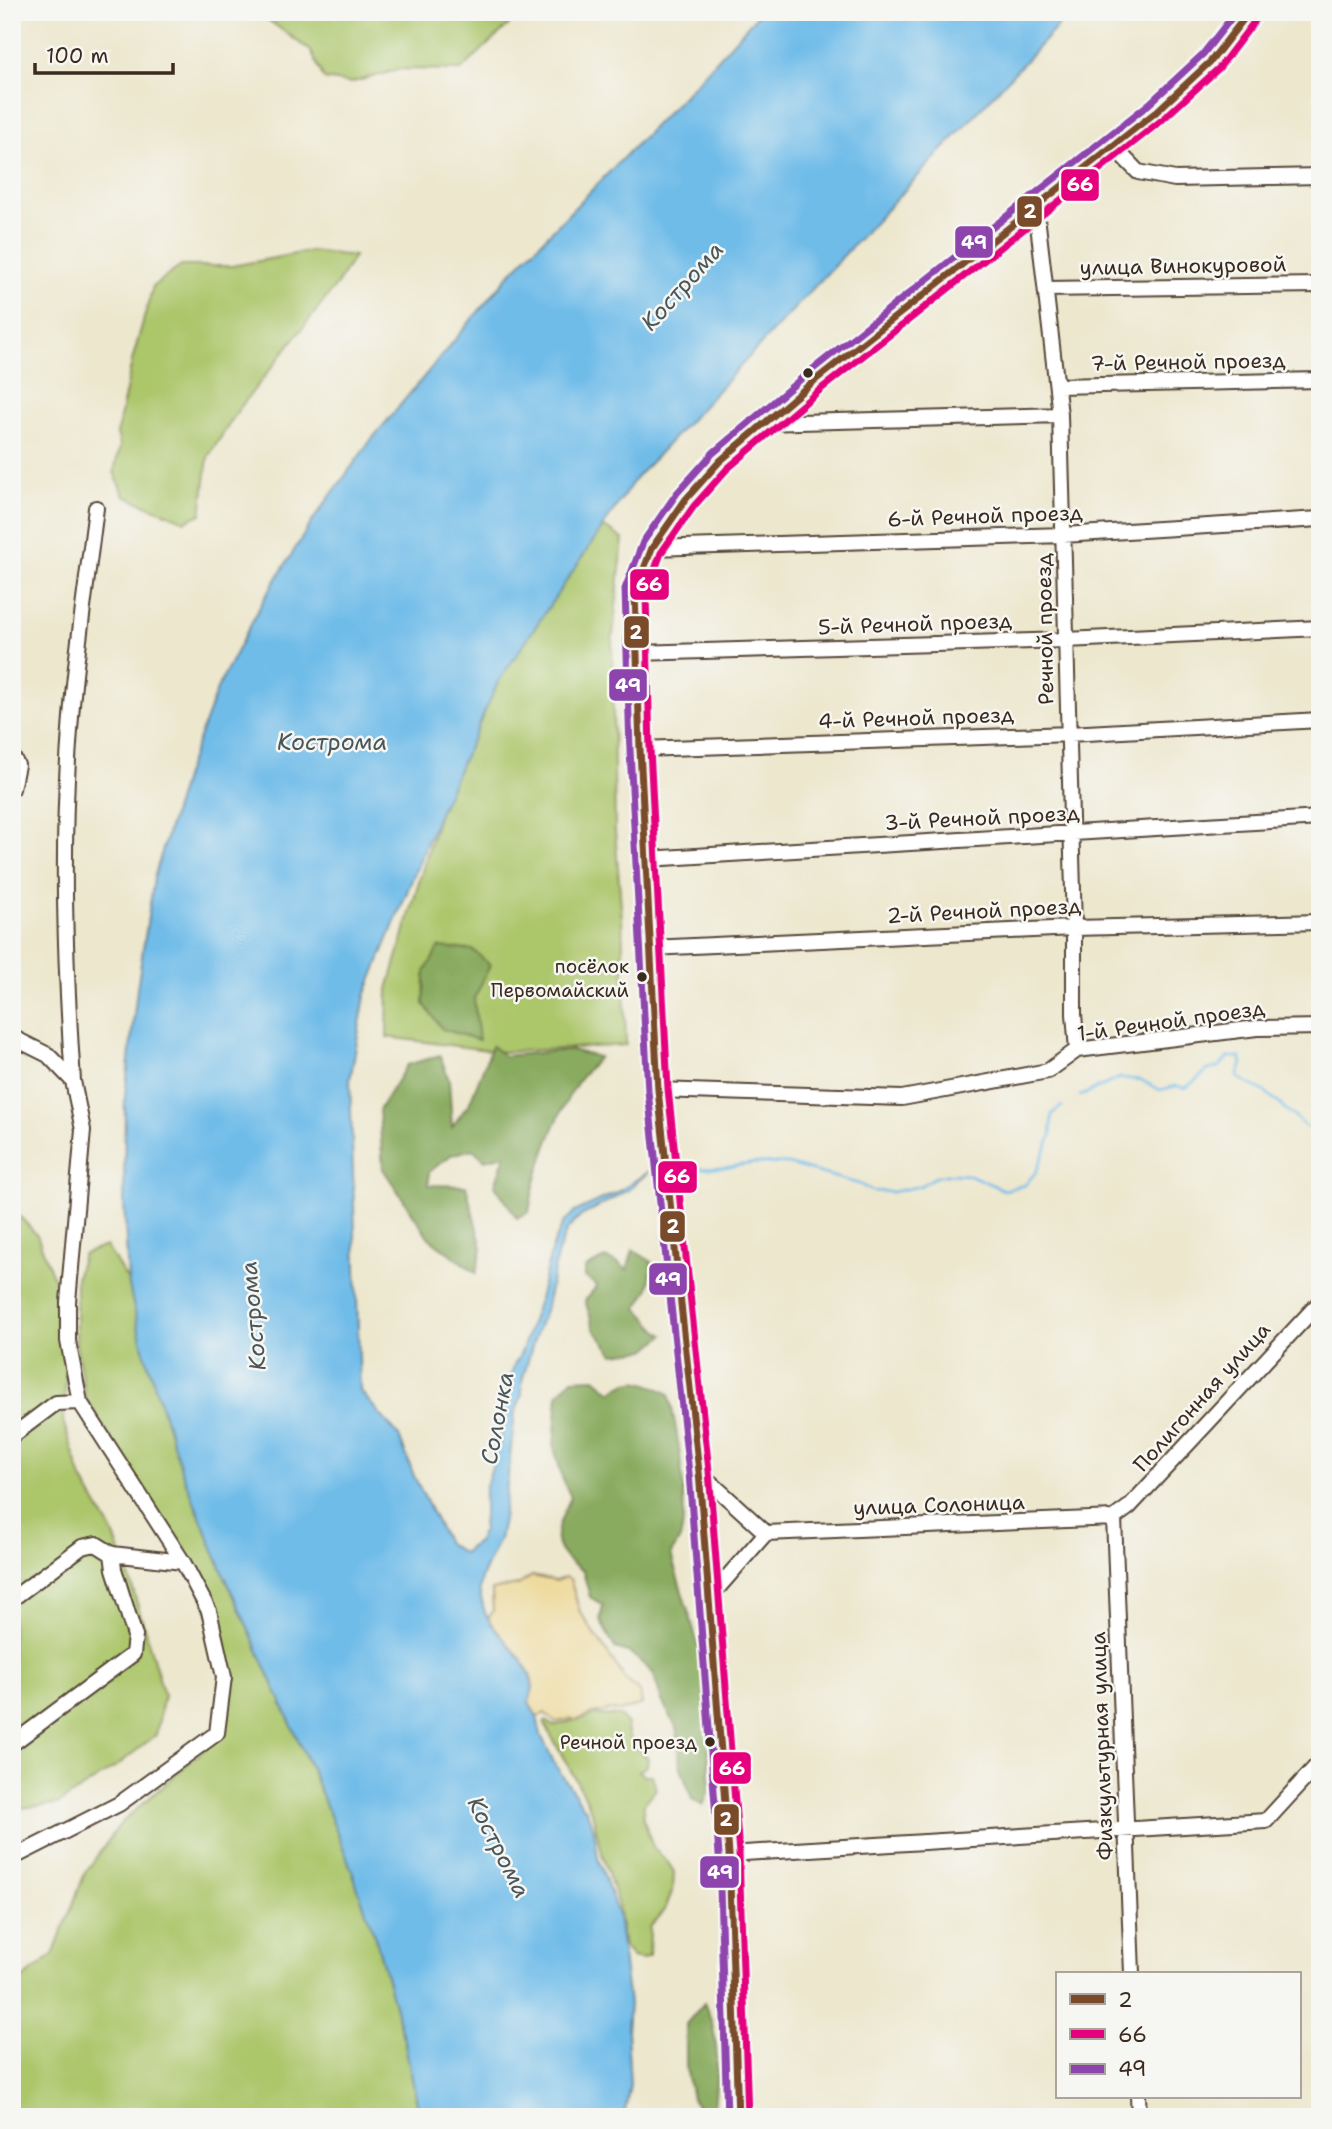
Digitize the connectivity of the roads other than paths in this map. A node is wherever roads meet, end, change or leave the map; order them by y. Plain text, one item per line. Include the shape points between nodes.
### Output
1 (1249, 12) edge
2 (1112, 146) junction
3 (1320, 176) edge
4 (1037, 207) junction
5 (1320, 285) edge
6 (1046, 289) junction
7 (1320, 380) edge
8 (1057, 386) junction
9 (1060, 415) junction
10 (762, 423) junction
11 (96, 508) dead end
12 (1320, 520) edge
13 (1063, 535) junction
14 (652, 548) junction
15 (1320, 628) edge
16 (1066, 640) junction
17 (637, 653) junction
18 (1320, 720) edge
19 (1069, 734) junction
20 (640, 749) junction
21 (12, 756) edge
22 (12, 789) edge
23 (1320, 818) edge
24 (1071, 833) junction
25 (647, 859) junction
26 (1320, 922) edge
27 (1074, 928) junction
28 (651, 948) junction
29 (1320, 1027) edge
30 (12, 1037) edge
31 (1077, 1050) junction
32 (73, 1081) junction
33 (658, 1090) junction
34 (1320, 1302) edge
35 (80, 1402) junction
36 (12, 1436) edge
37 (699, 1472) junction
38 (1114, 1518) junction
39 (766, 1533) junction
40 (112, 1555) junction
41 (183, 1562) junction
42 (709, 1598) junction
43 (12, 1599) edge
44 (12, 1744) edge
45 (1320, 1762) edge
46 (1126, 1831) junction
47 (729, 1854) junction
48 (12, 1858) edge
49 (1132, 1972) edge
50 (1138, 2098) edge
51 (738, 2117) edge
52 (1139, 2117) edge

1 - 2 street via 1211,61
2 - 3 street via 1138,172 1175,179
2 - 4 street
4 - 6 street, Речной проезд
4 - 10 street
5 - 6 street, улица Винокуровой
6 - 8 street, Речной проезд
7 - 8 street, 7-й Речной проезд
8 - 9 street, Речной проезд
9 - 10 street
9 - 13 street, Речной проезд
10 - 14 street via 686,499
11 - 32 street via 70,730 65,835 65,966
12 - 13 street, 6-й Речной проезд
13 - 14 street, 6-й Речной проезд
13 - 16 street, Речной проезд
14 - 17 street via 635,592
15 - 16 street, 5-й Речной проезд
16 - 17 street, 5-й Речной проезд
16 - 19 street, Речной проезд
17 - 20 street
18 - 19 street, 4-й Речной проезд
19 - 20 street, 4-й Речной проезд
19 - 24 street, Речной проезд
20 - 25 street
21 - 22 street via 17,765
23 - 24 street, 3-й Речной проезд
24 - 25 street, 3-й Речной проезд
24 - 27 street, Речной проезд
25 - 28 street
26 - 27 street, 2-й Речной проезд
27 - 28 street, 2-й Речной проезд
27 - 31 street, Речной проезд
28 - 33 street
29 - 31 street, 1-й Речной проезд via 1257,1028
30 - 32 street via 48,1055
31 - 33 street, 1-й Речной проезд via 1048,1071 902,1098
32 - 35 street via 83,1130 68,1341
33 - 37 street
34 - 38 street, Полигонная улица
35 - 36 street via 56,1403
35 - 41 street
37 - 39 street
37 - 42 street
38 - 39 street, улица Солоница
38 - 46 street, Физкультурная улица
39 - 42 street
40 - 41 street
40 - 43 street via 96,1544 82,1547
40 - 44 street via 135,1636 133,1654
41 - 48 street via 209,1611 224,1677 217,1733 119,1804
42 - 47 street
45 - 46 street via 1266,1821
46 - 47 street
46 - 49 street, Физкультурная улица
47 - 51 street
50 - 52 street

